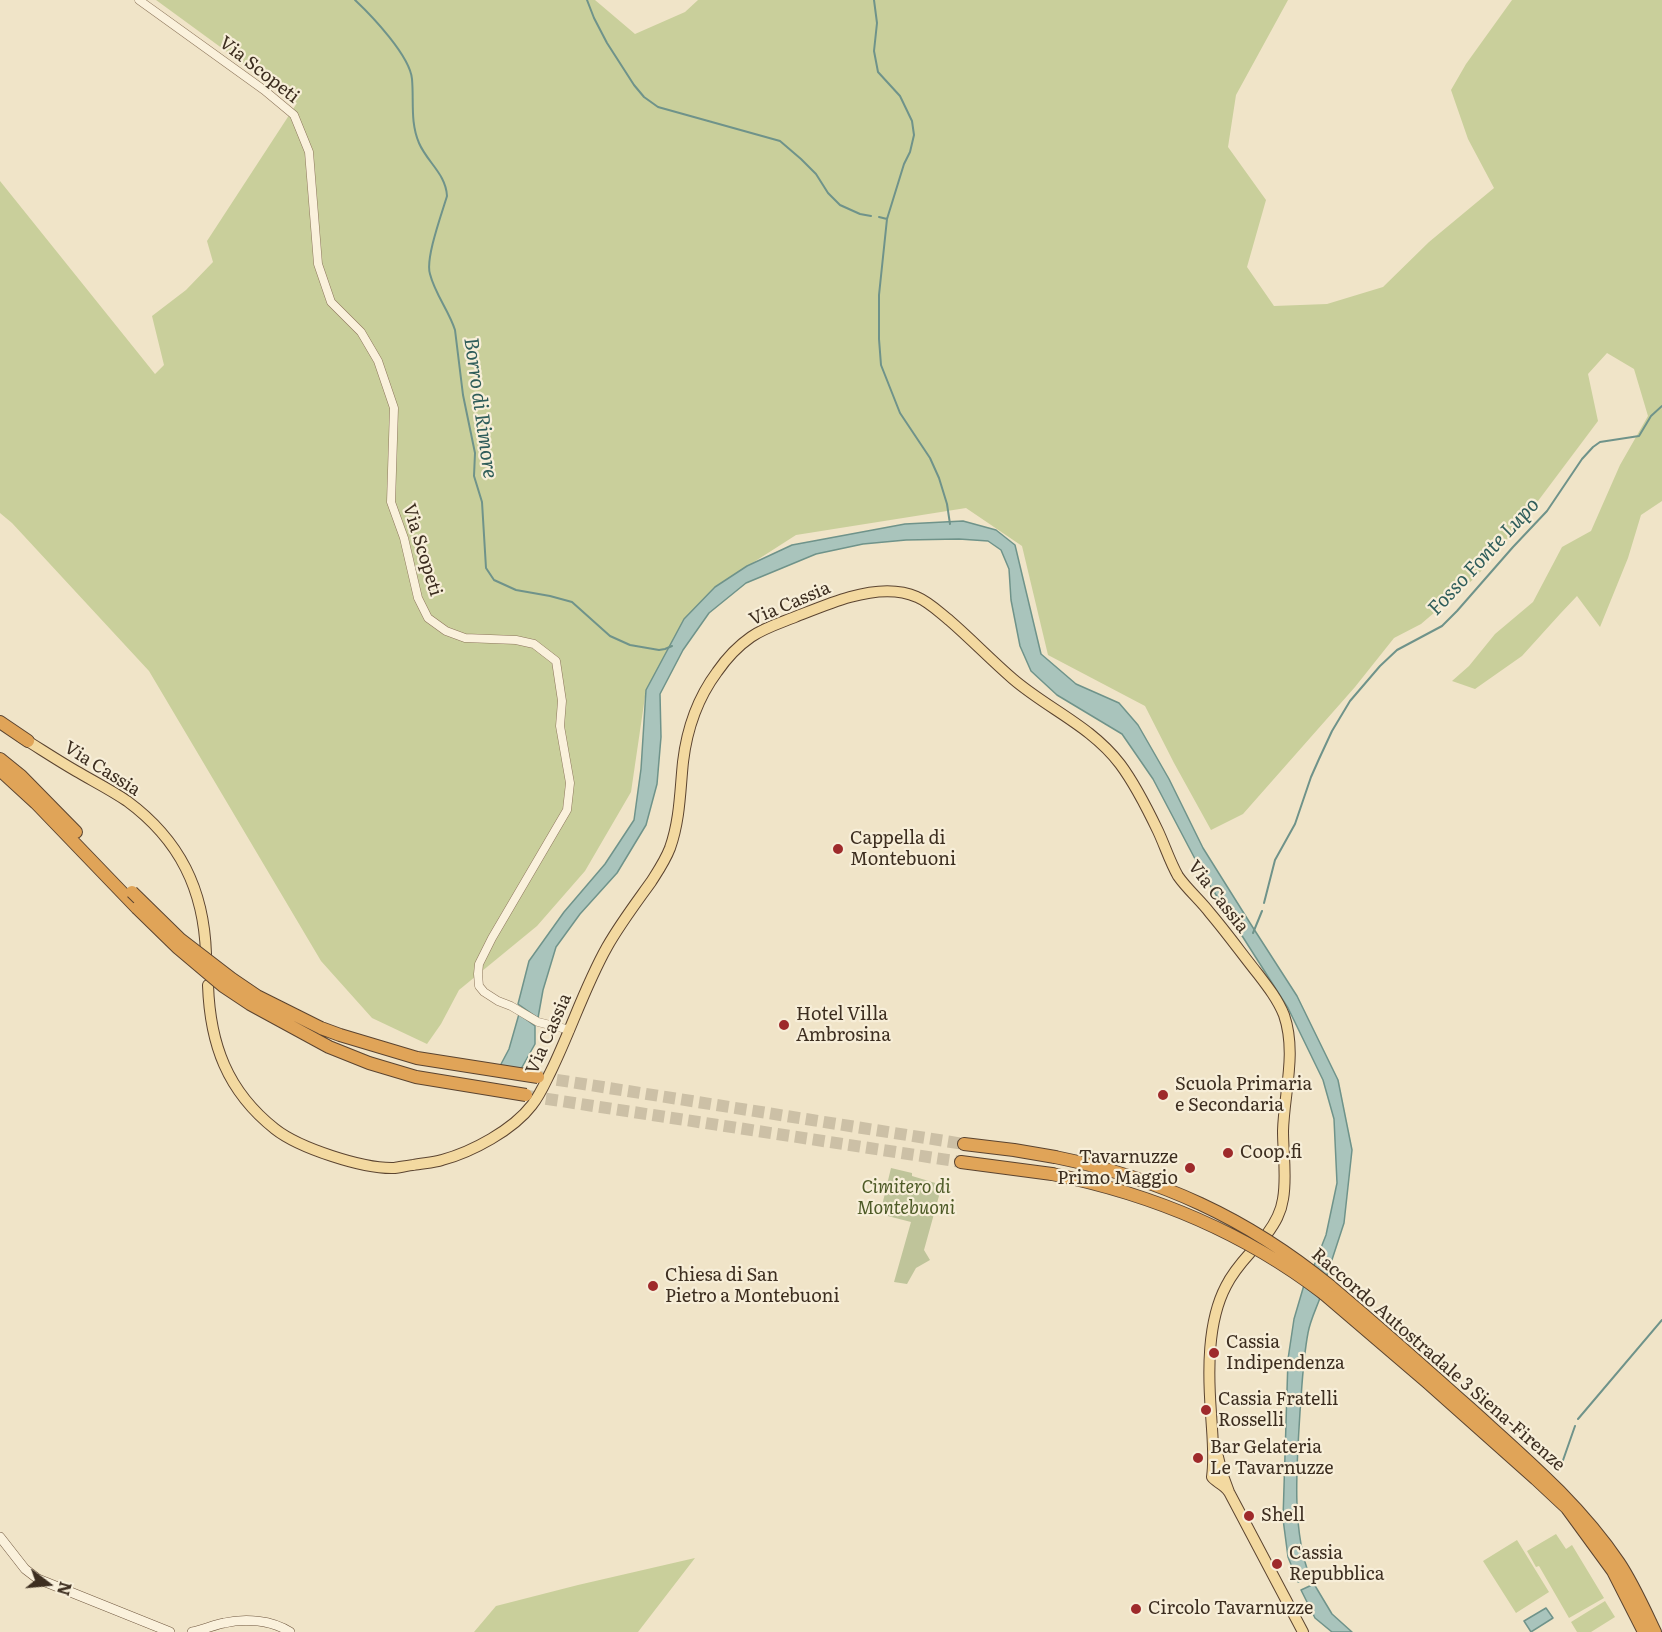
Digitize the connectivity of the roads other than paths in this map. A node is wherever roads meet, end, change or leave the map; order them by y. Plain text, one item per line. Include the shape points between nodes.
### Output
1 (139, 0) edge
2 (0, 723) edge
3 (28, 741) joint
4 (0, 759) edge
5 (0, 770) edge
6 (206, 954) dead end
7 (208, 985) dead end
8 (570, 1030) junction
9 (538, 1077) tunnel mouth
10 (526, 1095) tunnel mouth
11 (964, 1144) tunnel mouth
12 (961, 1162) tunnel mouth
13 (1266, 1234) dead end
14 (1250, 1253) dead end
15 (1327, 1290) junction
16 (1430, 1379) junction
17 (0, 1538) edge
18 (170, 1632) edge
19 (192, 1632) edge
20 (290, 1632) edge
21 (1303, 1632) edge
22 (1644, 1632) edge
23 (1655, 1632) edge

1 - 8 street, Via Scopeti via 294,116 309,152 318,264 331,303 362,332 378,361 394,408 391,501 418,598 428,618 465,638 534,644 556,661 562,701 560,726 570,783 567,810 492,938 477,974 479,986 498,1001 533,1020
2 - 3 highway
3 - 6 main road, Via Cassia via 127,801 154,824 189,872 200,903
4 - 9 highway, bridge via 180,939 258,996 321,1028 417,1058
5 - 10 highway, bridge via 178,948 250,1004 329,1047 369,1063 416,1077
7 - 8 main road, Via Cassia via 208,1009 216,1044 227,1073 250,1107 283,1136 299,1144 368,1165 395,1168 443,1160 498,1135 534,1102
8 - 13 main road, Via Cassia via 608,946 669,851 680,807 689,731 699,699 716,673 752,636 772,626 863,594 911,594 940,612 1012,679 1082,726 1118,761 1142,800 1179,877 1278,1002 1290,1044 1284,1122 1285,1186 1277,1220
11 - 15 highway, Raccordo Autostradale 3 Siena-Firenze, bridge via 1084,1163 1170,1190 1272,1243
12 - 15 highway, Raccordo Autostradale 3 Siena-Firenze, bridge via 1052,1174 1168,1206 1242,1239
14 - 21 main road via 1226,1285 1215,1317 1209,1374 1213,1436 1219,1476
15 - 16 highway, Raccordo Autostradale 3 Siena-Firenze
16 - 22 highway, Raccordo Autostradale 3 Siena-Firenze via 1567,1508 1613,1571
16 - 23 highway, Raccordo Autostradale 3 Siena-Firenze via 1542,1473 1591,1524 1621,1565
17 - 18 main road via 38,1579
19 - 20 main road via 226,1622 248,1621 275,1624

